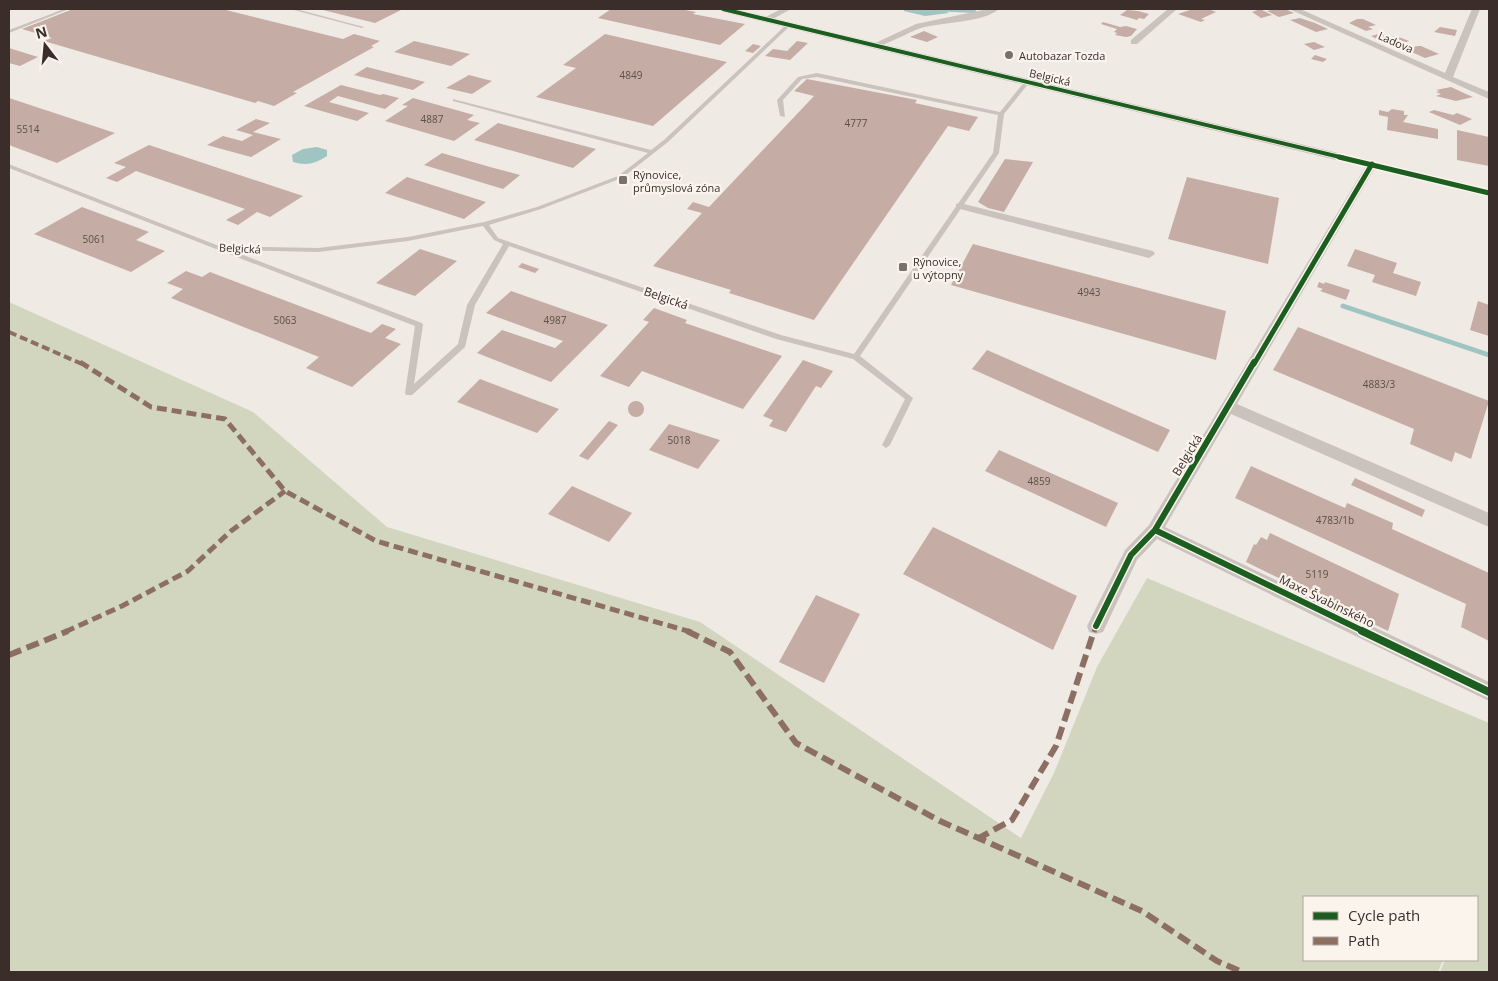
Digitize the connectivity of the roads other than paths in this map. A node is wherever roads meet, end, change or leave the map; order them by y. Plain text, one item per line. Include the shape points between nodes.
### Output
1 (67, 9) edge
2 (292, 9) edge
3 (723, 9) edge
4 (787, 9) edge
5 (995, 9) edge
6 (1173, 9) edge
7 (1293, 9) edge
8 (1476, 9) edge
9 (766, 19) junction
10 (789, 24) junction
11 (362, 27) dead end
12 (9, 32) edge
13 (1134, 42) dead end
14 (876, 45) junction
15 (1448, 78) junction
16 (1027, 82) junction
17 (1489, 96) edge
18 (455, 100) dead end
19 (1001, 114) junction
20 (783, 116) dead end
21 (652, 152) junction
22 (1372, 164) junction
23 (9, 166) edge
24 (1489, 193) edge
25 (960, 206) junction
26 (485, 224) junction
27 (507, 243) junction
28 (218, 248) junction
29 (1149, 254) dead end
30 (856, 357) junction
31 (1229, 407) junction
32 (886, 445) dead end
33 (1489, 520) edge
34 (1155, 530) junction
35 (1096, 626) dead end
36 (1489, 692) edge

1 - 12 lane
2 - 11 lane
3 - 9 street, Belgická
4 - 9 street
5 - 14 street via 927,23
6 - 13 street
7 - 15 street, Ladova
8 - 15 street
9 - 10 street, Belgická
10 - 14 street, Belgická
10 - 21 lane, Belgická
14 - 16 street, Belgická
15 - 17 street, Ladova
16 - 19 lane, Belgická
16 - 22 street, Belgická
18 - 21 lane
19 - 20 lane via 817,75 800,78 780,100
19 - 25 lane via 996,153
21 - 26 lane, Belgická via 620,177 540,208
22 - 24 street, Belgická
22 - 31 street, Belgická
23 - 28 lane, Belgická
25 - 29 street
25 - 30 lane
26 - 27 lane, Belgická via 496,239
26 - 28 lane, Belgická via 408,239 318,250
27 - 28 lane via 472,305 462,345 409,393 419,325
27 - 30 lane, Belgická via 779,337
30 - 32 lane, Belgická via 909,398
31 - 33 street
31 - 34 street, Belgická
34 - 35 street, Belgická via 1131,555
34 - 36 street, Maxe Švabinského

